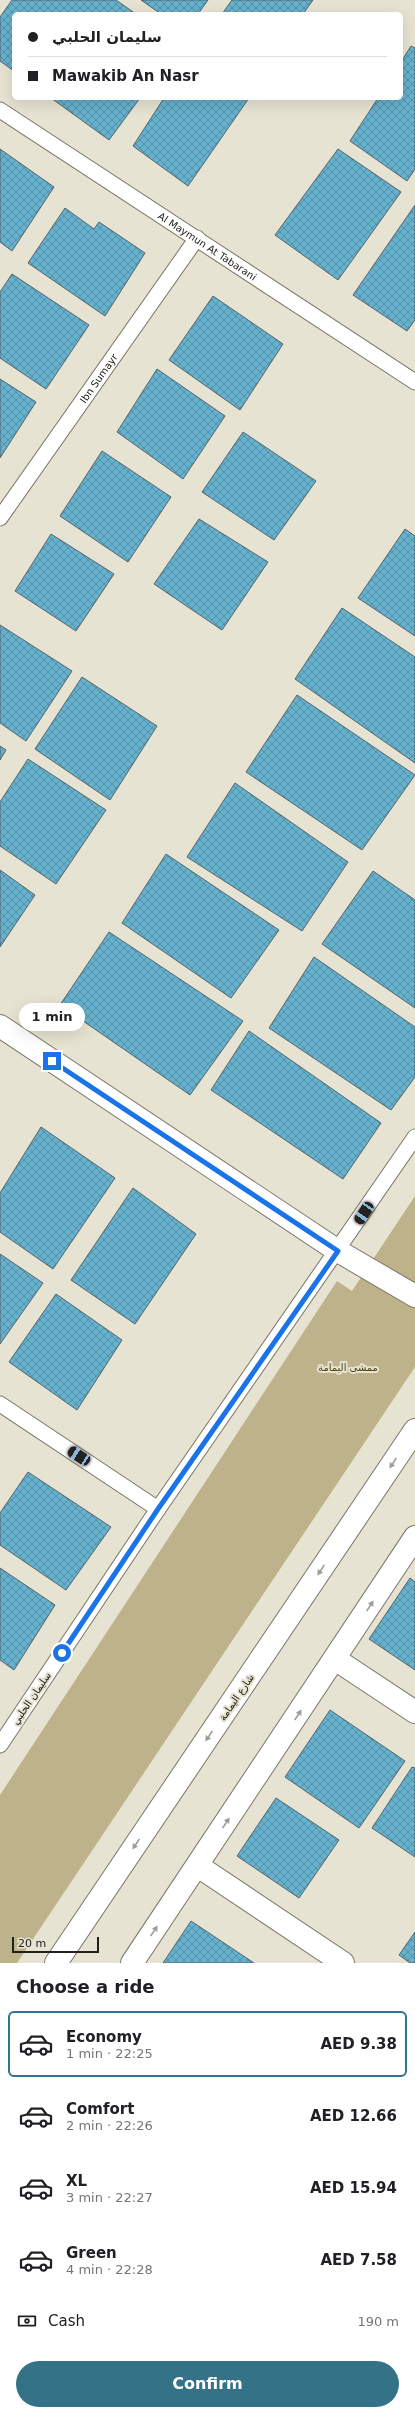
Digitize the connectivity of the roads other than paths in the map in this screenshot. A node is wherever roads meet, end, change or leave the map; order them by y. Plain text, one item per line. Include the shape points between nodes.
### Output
1 (0, 110) edge
2 (197, 238) junction
3 (415, 382) edge
4 (0, 518) edge
5 (0, 1026) edge
6 (415, 1137) edge
7 (338, 1251) junction
8 (415, 1296) edge
9 (0, 1404) edge
10 (415, 1430) edge
11 (158, 1509) junction
12 (415, 1537) edge
13 (335, 1659) junction
14 (415, 1712) edge
15 (0, 1745) edge
16 (198, 1866) junction
17 (56, 1963) edge
18 (132, 1963) edge
19 (343, 1963) edge

1 - 2 lane, Al Maymun At Tabarani
2 - 3 lane, Al Maymun At Tabarani
2 - 4 lane, Ibn Sumayr
5 - 7 main road
6 - 7 lane, سليمان الحلبي
7 - 8 main road
7 - 11 lane, سليمان الحلبي
9 - 11 lane
10 -> 17 main road, شارع اليمامة
11 - 15 lane, سليمان الحلبي
13 -> 12 main road
13 - 14 main road
16 -> 13 main road
18 -> 16 main road
16 - 19 main road

